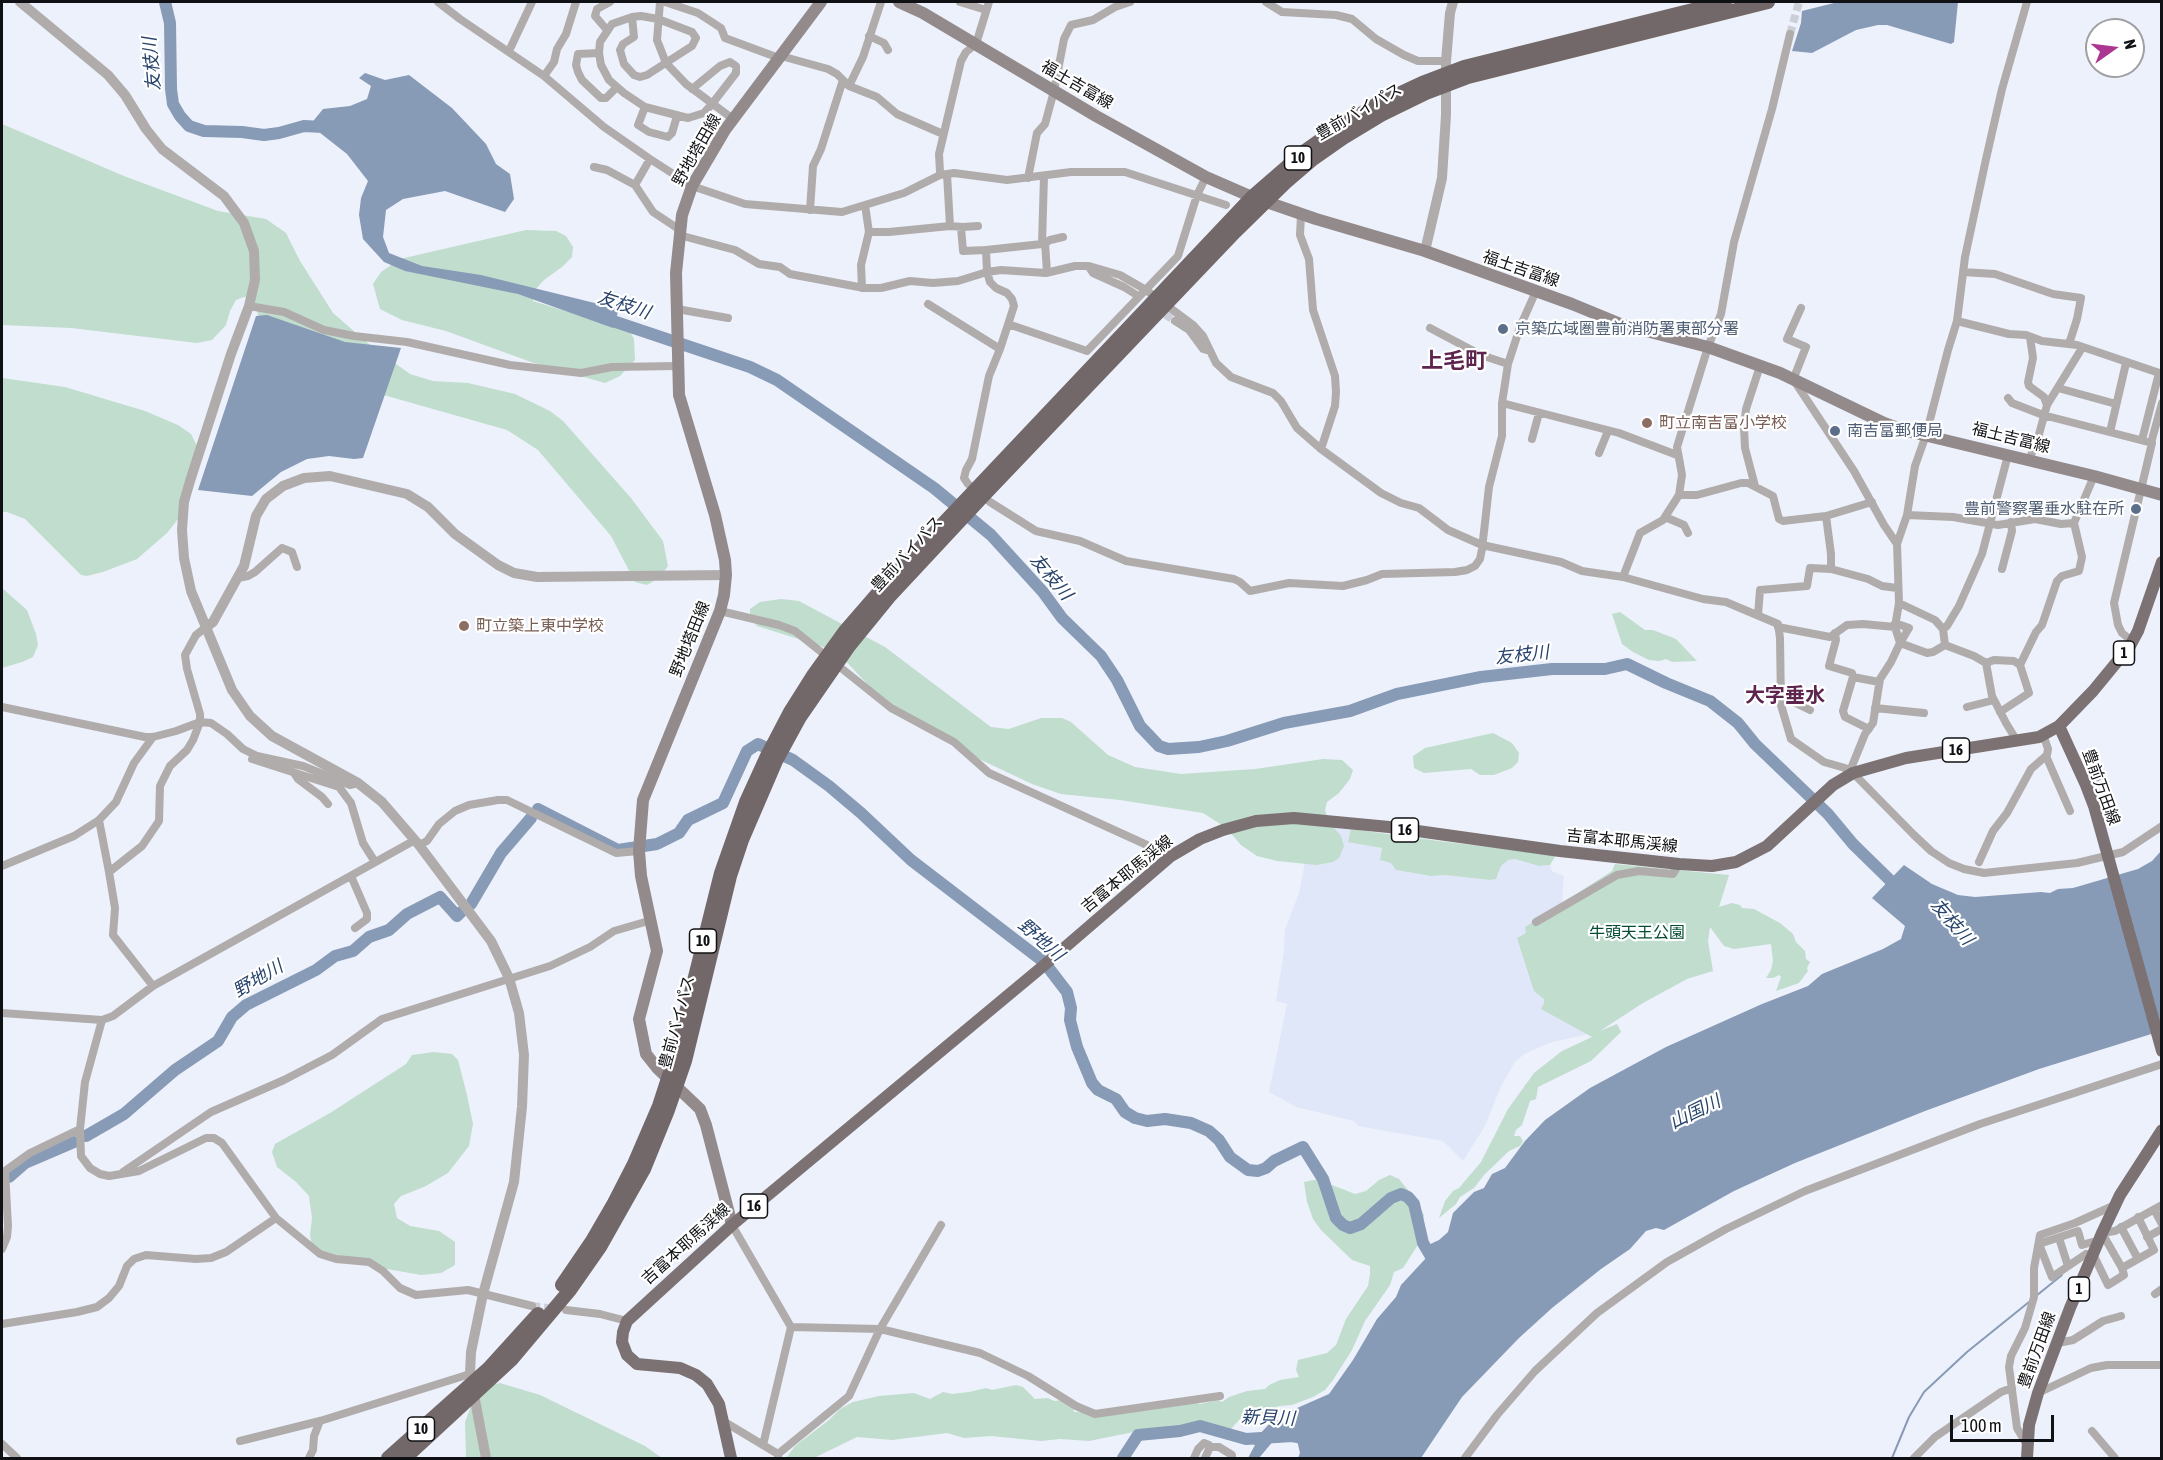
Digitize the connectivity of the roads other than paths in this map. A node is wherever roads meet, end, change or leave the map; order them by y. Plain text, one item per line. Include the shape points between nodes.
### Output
1 (21, 2) edge
2 (438, 2) edge
3 (532, 2) edge
4 (576, 2) edge
5 (610, 2) edge
6 (660, 2) edge
7 (665, 2) edge
8 (821, 2) edge
9 (881, 2) edge
10 (899, 2) edge
11 (960, 2) edge
12 (1130, 2) edge
13 (1266, 2) edge
14 (1453, 2) edge
15 (1725, 2) edge
16 (1768, 2) edge
17 (2027, 2) edge
18 (988, 6) edge
19 (632, 16) junction
20 (658, 19) junction
21 (607, 30) junction
22 (1790, 34) tunnel mouth
23 (869, 36) junction
24 (976, 44) junction
25 (888, 50) dead end
26 (509, 51) junction
27 (599, 53) junction
28 (780, 57) junction
29 (666, 63) junction
30 (1446, 73) junction
31 (544, 76) junction
32 (846, 83) junction
33 (617, 87) junction
34 (692, 89) junction
35 (1054, 91) junction
36 (712, 104) junction
37 (645, 107) junction
38 (677, 116) junction
39 (734, 119) junction
40 (943, 134) junction
41 (650, 159) junction
42 (594, 167) dead end
43 (943, 173) junction
44 (1044, 176) junction
45 (1206, 177) junction
46 (1028, 178) junction
47 (635, 185) junction
48 (692, 186) junction
49 (1197, 195) junction
50 (1252, 197) junction
51 (1268, 201) junction
52 (865, 205) junction
53 (1226, 205) dead end
54 (810, 210) junction
55 (1301, 214) junction
56 (950, 226) junction
57 (978, 226) dead end
58 (961, 227) junction
59 (869, 232) junction
60 (680, 233) junction
61 (1063, 237) dead end
62 (1043, 244) junction
63 (986, 250) junction
64 (1425, 251) junction
65 (1089, 266) junction
66 (987, 272) junction
67 (1047, 272) junction
68 (1963, 272) junction
69 (862, 288) junction
70 (1536, 291) junction
71 (1136, 294) tunnel mouth
72 (1156, 298) junction
73 (928, 304) dead end
74 (249, 306) junction
75 (1801, 308) dead end
76 (676, 309) junction
77 (728, 318) dead end
78 (1175, 321) tunnel mouth
79 (1957, 321) junction
80 (1008, 324) junction
81 (1430, 328) dead end
82 (2030, 337) junction
83 (2069, 345) junction
84 (1708, 347) junction
85 (2082, 348) junction
86 (1000, 349) junction
87 (1210, 351) junction
88 (2126, 363) junction
89 (1508, 364) junction
90 (677, 366) junction
91 (1760, 366) junction
92 (2160, 374) edge
93 (1794, 381) junction
94 (2058, 388) junction
95 (2008, 398) dead end
96 (1502, 403) junction
97 (2162, 403) edge
98 (2116, 404) junction
99 (2047, 405) junction
100 (1539, 413) junction
101 (2043, 415) junction
102 (1608, 431) junction
103 (2110, 432) junction
104 (1926, 435) junction
105 (1532, 440) dead end
106 (2147, 442) junction
107 (1320, 449) junction
108 (1599, 453) dead end
109 (1677, 455) junction
110 (2008, 455) junction
111 (2029, 460) junction
112 (2094, 476) junction
113 (1755, 486) junction
114 (2140, 489) junction
115 (1679, 495) junction
116 (2162, 495) edge
117 (1872, 502) junction
118 (1907, 515) junction
119 (1826, 516) junction
120 (1665, 517) junction
121 (2011, 522) junction
122 (1990, 523) junction
123 (2074, 523) junction
124 (1688, 533) dead end
125 (1898, 544) junction
126 (1482, 545) junction
127 (2162, 562) edge
128 (297, 567) dead end
129 (1831, 568) junction
130 (2002, 569) dead end
131 (726, 575) junction
132 (1623, 577) junction
133 (238, 578) junction
134 (1897, 588) junction
135 (1899, 603) junction
136 (720, 611) junction
137 (1758, 615) junction
138 (1895, 625) junction
139 (1778, 627) junction
140 (205, 628) junction
141 (1942, 628) junction
142 (1835, 633) junction
143 (2132, 641) junction
144 (1900, 643) junction
145 (1945, 645) junction
146 (831, 659) junction
147 (1986, 663) junction
148 (2020, 665) junction
149 (1853, 676) junction
150 (1879, 682) junction
151 (1781, 696) junction
152 (1994, 700) junction
153 (1967, 706) dead end
154 (2, 707) edge
155 (1875, 708) junction
156 (1810, 710) dead end
157 (2000, 712) junction
158 (1924, 713) dead end
159 (200, 722) junction
160 (2059, 726) junction
161 (1869, 729) junction
162 (2043, 734) junction
163 (153, 737) junction
164 (2017, 741) junction
165 (251, 753) junction
166 (2046, 756) junction
167 (294, 773) junction
168 (1852, 773) junction
169 (2102, 774) dead end
170 (358, 783) junction
171 (2086, 784) junction
172 (328, 804) dead end
173 (2070, 810) dead end
174 (99, 820) junction
175 (2162, 826) edge
176 (417, 842) junction
177 (639, 852) junction
178 (1171, 856) junction
179 (2108, 859) junction
180 (375, 862) junction
181 (1979, 862) dead end
182 (1679, 864) junction
183 (2, 866) edge
184 (109, 872) junction
185 (351, 876) junction
186 (652, 920) junction
187 (1536, 922) dead end
188 (355, 928) dead end
189 (509, 978) junction
190 (153, 986) junction
191 (2, 1013) edge
192 (102, 1020) junction
193 (2162, 1051) edge
194 (2162, 1064) edge
195 (673, 1082) junction
196 (80, 1129) junction
197 (2162, 1130) edge
198 (120, 1173) junction
199 (2115, 1205) junction
200 (2162, 1205) edge
201 (2156, 1213) dead end
202 (2138, 1217) junction
203 (276, 1218) junction
204 (2162, 1224) edge
205 (732, 1225) junction
206 (940, 1225) dead end
207 (2121, 1227) junction
208 (2162, 1229) edge
209 (2147, 1237) junction
210 (2059, 1238) junction
211 (2039, 1244) junction
212 (2082, 1245) junction
213 (2, 1249) edge
214 (2094, 1250) junction
215 (2138, 1258) junction
216 (2068, 1266) junction
217 (2122, 1268) junction
218 (483, 1294) junction
219 (532, 1306) tunnel mouth
220 (566, 1310) tunnel mouth
221 (2121, 1316) dead end
222 (627, 1321) junction
223 (2, 1324) edge
224 (790, 1327) junction
225 (880, 1329) junction
226 (2058, 1343) junction
227 (2162, 1365) edge
228 (470, 1374) junction
229 (2012, 1388) junction
230 (2038, 1393) junction
231 (1220, 1396) dead end
232 (459, 1402) junction
233 (320, 1421) junction
234 (723, 1421) junction
235 (2092, 1431) dead end
236 (240, 1441) dead end
237 (2, 1444) edge
238 (763, 1445) junction
239 (2026, 1445) junction
240 (1210, 1447) junction
241 (778, 1456) edge
242 (17, 1458) edge
243 (309, 1458) edge
244 (388, 1458) edge
245 (405, 1458) edge
246 (486, 1458) edge
247 (731, 1458) edge
248 (1194, 1458) edge
249 (1205, 1458) edge
250 (1232, 1458) edge
251 (1465, 1458) edge
252 (1914, 1458) edge
253 (2027, 1458) edge
254 (2115, 1458) edge

1 - 74 street via 108,75 162,149 224,196 244,223 254,251 255,280
2 - 26 street
3 - 26 street
4 - 31 street via 554,62
5 - 21 street via 597,9 595,16
6 - 20 street
7 - 28 street via 698,13 721,28 725,38
8 - 28 main road, 野地塔田線
9 - 23 street
10 - 24 main road, 福土吉富線
11 - 18 street
12 - 35 street via 1094,20 1071,25 1064,39
13 - 30 street via 1282,12 1352,19 1376,39
14 - 30 street
15 - 30 highway, 豊前バイパス / 10
16 - 30 highway, 豊前バイパス / 10 via 1566,51
17 - 68 street via 2002,89
18 - 24 street
19 - 20 street
19 - 21 street
19 - 29 street via 634,37 620,50 624,64 640,77
20 - 29 street via 657,39
20 - 29 street via 692,32 696,38 692,46
21 - 27 street
22 - 84 street via 1734,242 1721,314
23 - 25 street via 884,43
23 - 32 street via 863,57
24 - 35 main road, 福土吉富線
24 - 40 street via 961,61
26 - 31 street
27 - 33 street via 601,65
27 - 33 street via 578,54 576,64 582,80 601,98
28 - 32 street via 828,69
28 - 39 main road, 野地塔田線
29 - 34 street
30 - 50 highway, 豊前バイパス / 10 via 1377,104 1336,129
30 - 51 highway, 豊前バイパス / 10 via 1313,159
30 - 64 street via 1442,178
31 - 41 street via 604,127
32 - 40 street via 877,97 897,114
32 - 54 street via 813,166
33 - 37 street
34 - 36 street
34 - 36 street via 720,66 730,62 736,66 736,73
35 - 45 main road, 福土吉富線
35 - 46 street via 1045,124 1037,133
36 - 38 street via 695,117
36 - 39 street
37 - 38 street
37 - 38 street via 638,125 648,132 668,137
39 - 48 main road, 野地塔田線
40 - 43 street via 939,154
41 - 47 street
41 - 48 street
42 - 47 street
43 - 46 street via 1007,180
43 - 52 street via 904,193
43 - 56 street
44 - 46 street
44 - 49 street via 1125,172
44 - 62 street
45 - 49 street
45 - 50 main road, 福土吉富線
47 - 60 street via 652,212
48 - 54 street via 745,204
48 - 60 main road, 野地塔田線
49 - 53 street
49 - 72 street via 1178,256
50 - 51 main road, 福土吉富線
50 - 72 highway, 豊前バイパス / 10
51 - 55 main road, 福土吉富線
51 - 72 highway, 豊前バイパス / 10
52 - 54 street via 842,212
52 - 59 street
55 - 64 main road, 福土吉富線
55 - 107 street via 1300,235 1309,259 1313,310 1336,384 1335,406
56 - 58 street
56 - 59 street
57 - 58 street
58 - 63 street via 963,251
59 - 69 street via 861,265
60 - 69 street via 735,250 759,264 780,267 790,274
60 - 76 main road, 野地塔田線
61 - 62 street
62 - 63 street
62 - 67 street
63 - 66 street
64 - 70 main road, 福土吉富線
65 - 67 street
65 - 71 street via 1093,273
65 - 72 street via 1120,275
66 - 67 street
66 - 69 street via 958,281 910,281
66 - 80 street via 990,282 1012,299 1014,306
68 - 79 street
68 - 83 street via 1995,274 2053,294 2081,298
70 - 84 main road, 福土吉富線 via 1623,325
70 - 89 street
72 - 80 street via 1087,351
72 - 87 street via 1193,325
72 - 146 highway, 豊前バイパス / 10
73 - 86 street
74 - 90 street via 284,312 324,330 407,342 510,365 581,373 612,367
74 - 140 street via 184,502 184,558
75 - 93 street via 1787,339 1806,346
76 - 77 street
76 - 90 main road, 野地塔田線
78 - 87 street via 1189,330 1203,349
79 - 82 street
79 - 104 street
80 - 86 street
81 - 89 street via 1480,355
82 - 83 street
82 - 99 street via 2033,358 2028,382
83 - 85 street
84 - 91 main road, 福土吉富線
84 - 109 street
85 - 88 street
85 - 94 street
86 - 126 street via 989,376 972,459 964,478 990,502 1036,531 1080,541 1126,561 1234,579 1250,591 1289,583 1343,586 1382,574 1467,570 1480,559
87 - 107 street via 1231,377 1273,393 1297,428
88 - 92 street
88 - 98 street
89 - 96 street
90 - 131 main road, 野地塔田線 via 679,395 715,515
91 - 93 main road, 福土吉富線
91 - 113 street via 1744,428
92 - 106 street
93 - 104 main road, 福土吉富線 via 1884,423
93 - 117 street
94 - 98 street
94 - 99 street
95 - 101 street
96 - 100 street
96 - 126 street via 1502,436 1489,487
97 - 106 street
98 - 103 street
99 - 101 street
100 - 102 street
100 - 105 street
101 - 103 street
101 - 111 street
102 - 108 street
102 - 109 street
103 - 106 street
104 - 110 main road, 福土吉富線
104 - 118 street via 1915,466
106 - 114 street
107 - 126 street via 1381,493 1419,508 1448,530
109 - 115 street via 1682,475
110 - 111 main road, 福土吉富線
110 - 122 street
111 - 112 main road, 福土吉富線
112 - 114 main road, 福土吉富線
112 - 123 street
113 - 115 street via 1741,483 1697,495
113 - 119 street via 1773,496 1783,521
114 - 116 main road, 福土吉富線
114 - 143 street via 2114,603 2118,625
115 - 120 street
117 - 119 street
117 - 125 street
118 - 122 street
118 - 125 street
119 - 129 street
120 - 124 street via 1684,525
120 - 132 street via 1640,533
121 - 122 street
121 - 123 street via 2035,519
121 - 130 street
122 - 141 street via 1982,554 1959,606
123 - 148 street via 2082,557 2079,571 2057,581 2042,626
125 - 134 street
126 - 132 street via 1561,562 1582,571
127 - 143 main road, 1
128 - 133 street via 292,552 282,548 255,572
129 - 134 street
129 - 137 street via 1810,568 1807,586 1760,590
131 - 133 street via 537,577 514,573 455,534 428,507 407,494 330,476 304,478 282,486 266,499 256,516
131 - 136 main road, 野地塔田線
132 - 137 street via 1726,602
133 - 140 street via 213,622
134 - 135 street
135 - 138 street
135 - 141 street via 1935,620
136 - 146 street via 795,631
136 - 177 main road, 野地塔田線 via 643,800
137 - 139 street
138 - 142 street via 1847,625
138 - 144 street
138 - 144 street via 1909,628
139 - 142 street via 1830,638
139 - 151 street
140 - 159 street via 196,635 185,655
140 - 170 street via 232,690 250,716 272,736
141 - 145 street
142 - 149 street via 1829,666
143 - 160 main road, 1 via 2093,692
144 - 145 street via 1927,653
144 - 150 street
145 - 147 street
146 - 178 street via 891,708 954,742 989,773
146 - 195 highway, 豊前バイパス / 10 via 776,761 742,840 701,999
147 - 148 street via 2014,661
147 - 152 street
148 - 157 street via 2030,693
149 - 150 street
149 - 161 street via 1843,711 1845,717
150 - 155 street
151 - 156 street
151 - 168 street via 1791,739 1824,762
152 - 153 street
152 - 157 street
154 - 163 street
155 - 158 street
155 - 161 street
157 - 164 street
159 - 163 street
159 - 165 street via 211,723
159 - 184 street via 187,750 170,765 160,786 159,820 142,846
160 - 162 main road, 吉富本耶馬渓線 / 16
160 - 171 main road, 豊前万田線
161 - 168 street
162 - 164 main road, 吉富本耶馬渓線 / 16
162 - 166 street
163 - 174 street via 134,763 116,802
164 - 168 main road, 吉富本耶馬渓線 / 16 via 1906,758
165 - 167 street via 255,761
165 - 170 street via 303,766 350,785
166 - 173 street
166 - 181 street via 2031,769
167 - 172 street
167 - 180 street via 339,788 346,795 363,843
168 - 179 street via 1931,851 1964,869 1984,873
168 - 182 main road, 吉富本耶馬渓線 / 16 via 1833,785 1759,851 1736,862 1712,866
169 - 171 street
170 - 176 street via 382,802
171 - 179 main road, 豊前万田線
174 - 183 street via 74,836
174 - 184 street
175 - 179 street
176 - 177 street via 427,841 455,811 507,800 616,853
176 - 180 street
176 - 189 street via 491,941
177 - 186 main road, 野地塔田線
178 - 182 main road, 吉富本耶馬渓線 / 16 via 1223,830 1256,821 1294,818
178 - 205 main road, 吉富本耶馬渓線 / 16
179 - 193 main road, 豊前万田線
180 - 185 street
182 - 187 street via 1673,874 1617,874
184 - 190 street via 115,908 113,935
185 - 188 street via 367,913 367,919
185 - 190 street
186 - 189 street via 614,931 550,966
186 - 195 main road, 野地塔田線 via 657,951 639,1019 646,1054
189 - 198 street via 382,1019 332,1055 211,1112
189 - 218 street via 519,1013 524,1055 522,1107 514,1182
190 - 192 street
191 - 192 street
192 - 196 street via 85,1082
194 - 251 street via 1980,1124 1806,1191 1725,1229 1667,1262 1597,1313 1535,1371
195 - 205 main road, 野地塔田線 via 700,1109
195 - 232 highway, 豊前バイパス / 10 via 657,1140 600,1247 512,1359 492,1371
196 - 198 street via 81,1156 90,1168 109,1176
196 - 213 street via 30,1153 5,1171 8,1237
197 - 199 main road, 豊前万田線 / 1
198 - 203 street via 139,1171 206,1138 214,1138 222,1143
199 - 211 street via 2040,1234
199 - 214 main road, 豊前万田線 / 1
200 - 202 street
201 - 204 street
202 - 207 street
202 - 209 street
203 - 218 street via 320,1254 369,1262 400,1288 416,1295 468,1290
203 - 223 street via 211,1258 134,1259 119,1286 97,1307
205 - 222 main road, 吉富本耶馬渓線 / 16
205 - 224 street
206 - 225 street
207 - 214 street
207 - 215 street
208 - 209 street
209 - 215 street via 2154,1250
210 - 211 street
210 - 212 street via 2078,1231
210 - 216 street
211 - 216 street via 2052,1276
211 - 229 street via 2034,1297 2009,1366
212 - 214 street
212 - 214 street via 2092,1242
214 - 216 street
214 - 217 street
214 - 217 street via 2108,1285 2124,1275
214 - 226 main road, 豊前万田線 / 1
215 - 217 street
218 - 219 street
218 - 228 street
220 - 222 street
221 - 226 street via 2103,1321 2073,1340
222 - 234 main road via 622,1332 627,1355 637,1364 680,1368 696,1375 707,1384
224 - 225 street
224 - 238 street
225 - 231 street via 980,1353 1095,1414
225 - 241 street via 849,1396
226 - 230 main road, 豊前万田線 / 1
227 - 230 street via 2091,1368
228 - 233 street
228 - 246 street
229 - 239 street via 2017,1428
229 - 252 street via 1935,1437
230 - 239 main road, 豊前万田線 / 1
232 - 244 highway, 豊前バイパス / 10
232 - 245 highway, 豊前バイパス / 10
233 - 236 street
233 - 243 street
234 - 238 street
234 - 247 main road
235 - 254 street
237 - 242 street
238 - 241 street
239 - 253 main road, 豊前万田線 / 1
240 - 248 street via 1201,1445
240 - 249 street
240 - 250 street via 1219,1447

